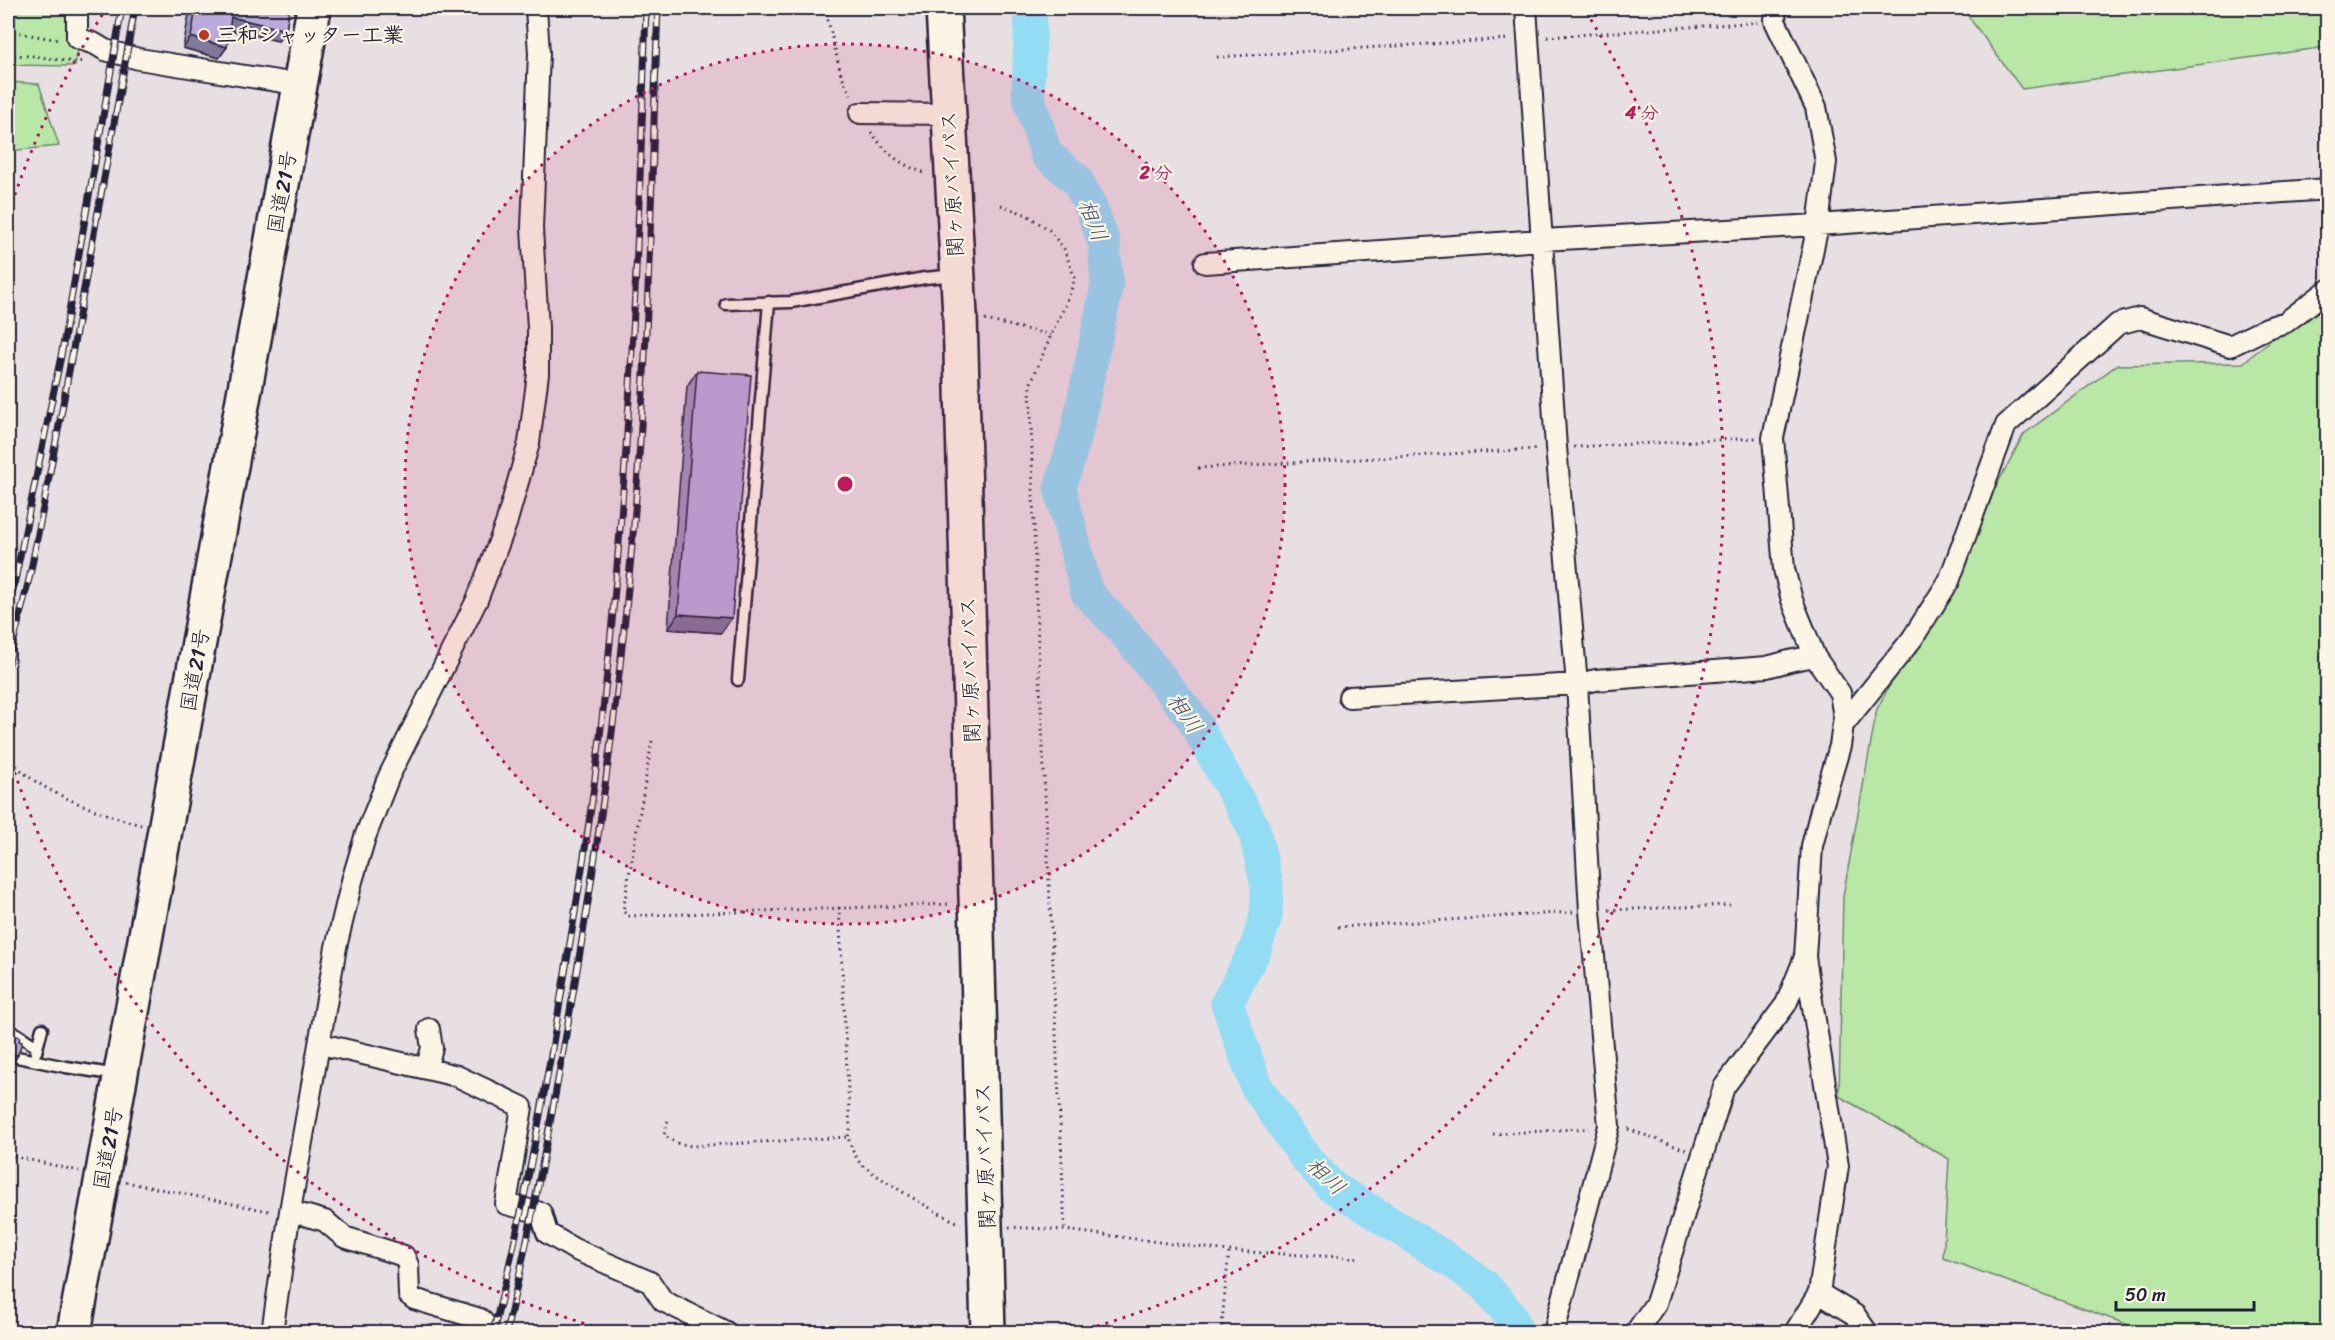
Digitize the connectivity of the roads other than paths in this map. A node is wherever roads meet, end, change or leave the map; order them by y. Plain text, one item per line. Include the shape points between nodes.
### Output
1 (77, 8) edge
2 (314, 8) edge
3 (536, 8) edge
4 (943, 8) edge
5 (1526, 8) edge
6 (1776, 14) edge
7 (302, 85) junction
8 (860, 113) road end
9 (948, 114) junction
10 (2328, 189) edge
11 (1818, 225) junction
12 (1542, 240) junction
13 (1205, 262) dead end
14 (957, 275) junction
15 (2328, 290) edge
16 (769, 302) junction
17 (726, 304) dead end
18 (1815, 657) junction
19 (738, 680) dead end
20 (1577, 684) junction
21 (1349, 697) dead end
22 (1843, 725) junction
23 (1806, 957) junction
24 (8, 1028) edge
25 (42, 1029) dead end
26 (429, 1029) dead end
27 (321, 1044) junction
28 (37, 1047) junction
29 (17, 1057) edge
30 (34, 1060) junction
31 (426, 1069) junction
32 (121, 1075) junction
33 (290, 1213) junction
34 (1819, 1293) junction
35 (74, 1332) edge
36 (272, 1332) edge
37 (482, 1332) edge
38 (726, 1332) edge
39 (988, 1332) edge
40 (1554, 1332) edge
41 (1636, 1332) edge
42 (1795, 1332) edge
43 (1867, 1332) edge

1 - 7 street via 77,38 105,50
2 - 7 highway, 国道21号
3 - 27 street via 539,53 532,222 538,374 529,442 506,524 477,600 389,776 365,837 336,947
4 - 9 highway, 関ヶ原バイパス
5 - 12 street
6 - 11 street via 1816,107 1826,162
7 - 32 highway, 国道21号
8 - 9 street
9 - 14 highway, 関ヶ原バイパス
10 - 11 street
11 - 12 street
11 - 18 street via 1773,438 1784,569
12 - 13 street
12 - 20 street
14 - 16 lane via 791,302
14 - 39 highway, 関ヶ原バイパス
15 - 22 street via 2286,322 2230,346 2140,318 2118,324 2077,360 2006,425 1949,581 1912,639
16 - 17 lane
16 - 19 lane
18 - 20 street via 1797,657 1767,668
18 - 22 street via 1840,693
20 - 21 street
20 - 40 street via 1590,911 1610,1126
22 - 23 street via 1812,846
23 - 34 street via 1838,1166
23 - 41 street via 1786,1004 1724,1087 1656,1303
24 - 28 lane
25 - 28 lane
26 - 31 street via 432,1048
27 - 31 street
27 - 33 street
28 - 30 lane
29 - 30 lane
30 - 32 lane
31 - 38 street via 457,1076 522,1107 506,1204 541,1213 547,1233 650,1282 663,1301
32 - 35 highway, 国道21号
33 - 36 street
33 - 37 street via 325,1221 344,1237 404,1256 409,1295 480,1319 484,1323
34 - 42 street
34 - 43 street via 1855,1315

